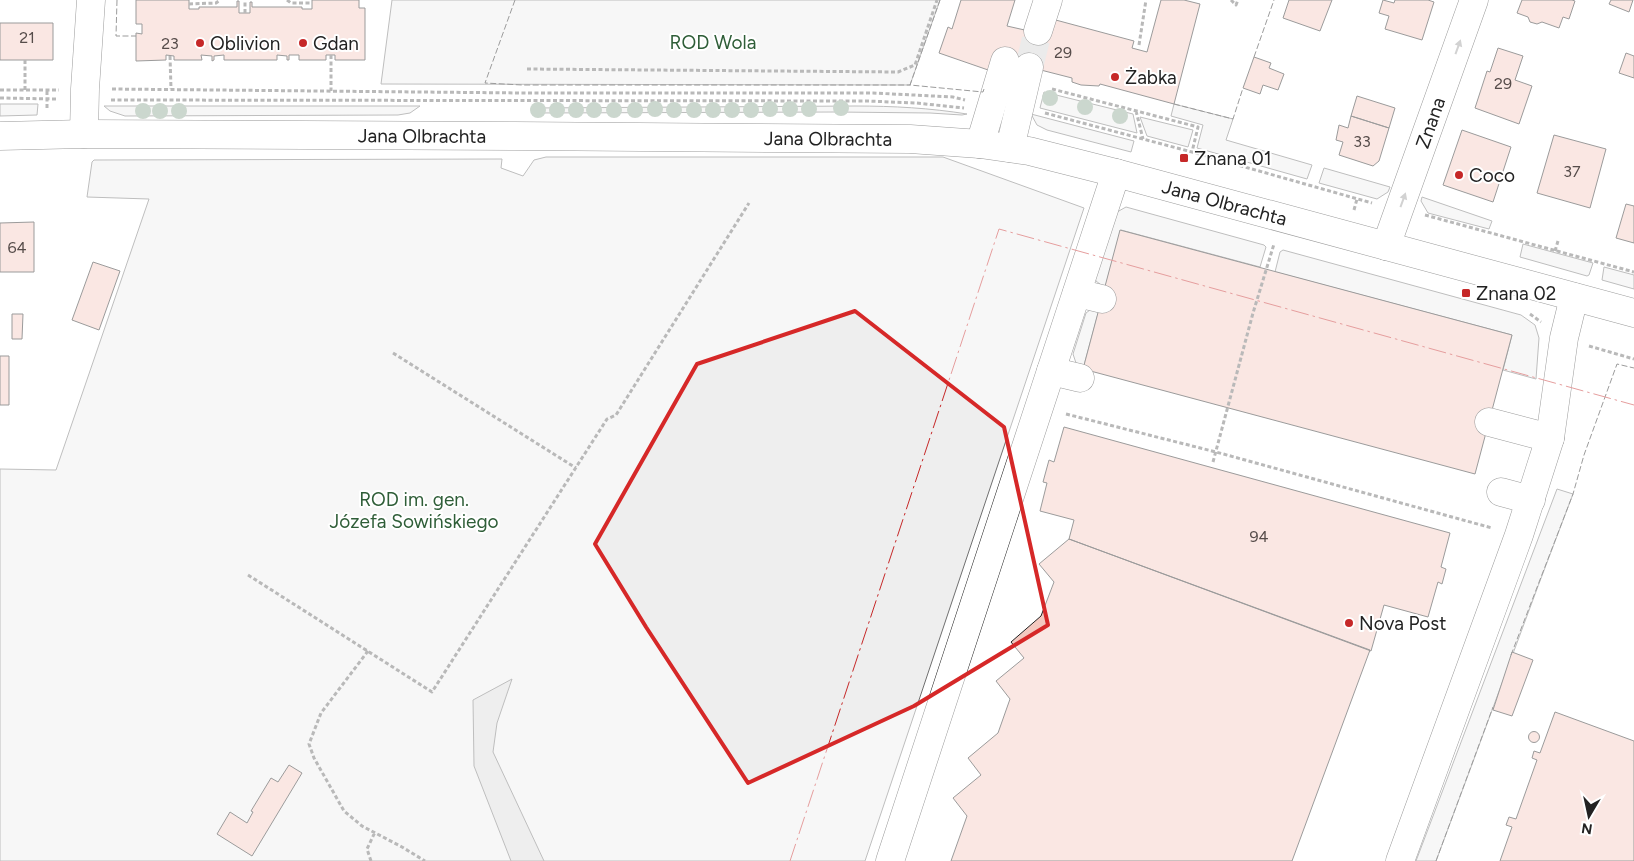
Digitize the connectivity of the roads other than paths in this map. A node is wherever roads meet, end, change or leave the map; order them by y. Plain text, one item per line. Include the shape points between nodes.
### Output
1 (91, 0) edge
2 (1048, 0) edge
3 (1474, 0) edge
4 (1038, 31) tunnel mouth
5 (84, 134) junction
6 (0, 136) edge
7 (980, 144) junction
8 (1010, 148) junction
9 (1116, 173) junction
10 (1386, 246) junction
11 (1574, 297) junction
12 (1634, 313) edge
13 (1051, 371) junction
14 (1080, 378) dead end
15 (1489, 422) dead end
16 (1550, 438) junction
17 (1501, 492) dead end
18 (1531, 500) junction
19 (890, 861) edge
20 (1400, 861) edge

1 - 5 street
2 - 4 street
10 -> 3 street, Znana
5 - 6 street, Jana Olbrachta
5 - 7 street, Jana Olbrachta via 890,138
7 - 8 street, Jana Olbrachta
7 - 8 street via 989,114 1017,64
8 - 9 street, Jana Olbrachta
9 - 10 street, Jana Olbrachta
9 - 13 street via 1089,296
10 - 11 street, Jana Olbrachta
11 - 12 street, Jana Olbrachta
11 - 16 street via 1564,338
13 - 14 street
13 - 19 street
15 - 16 street
16 - 18 street
17 - 18 street
18 - 20 street

